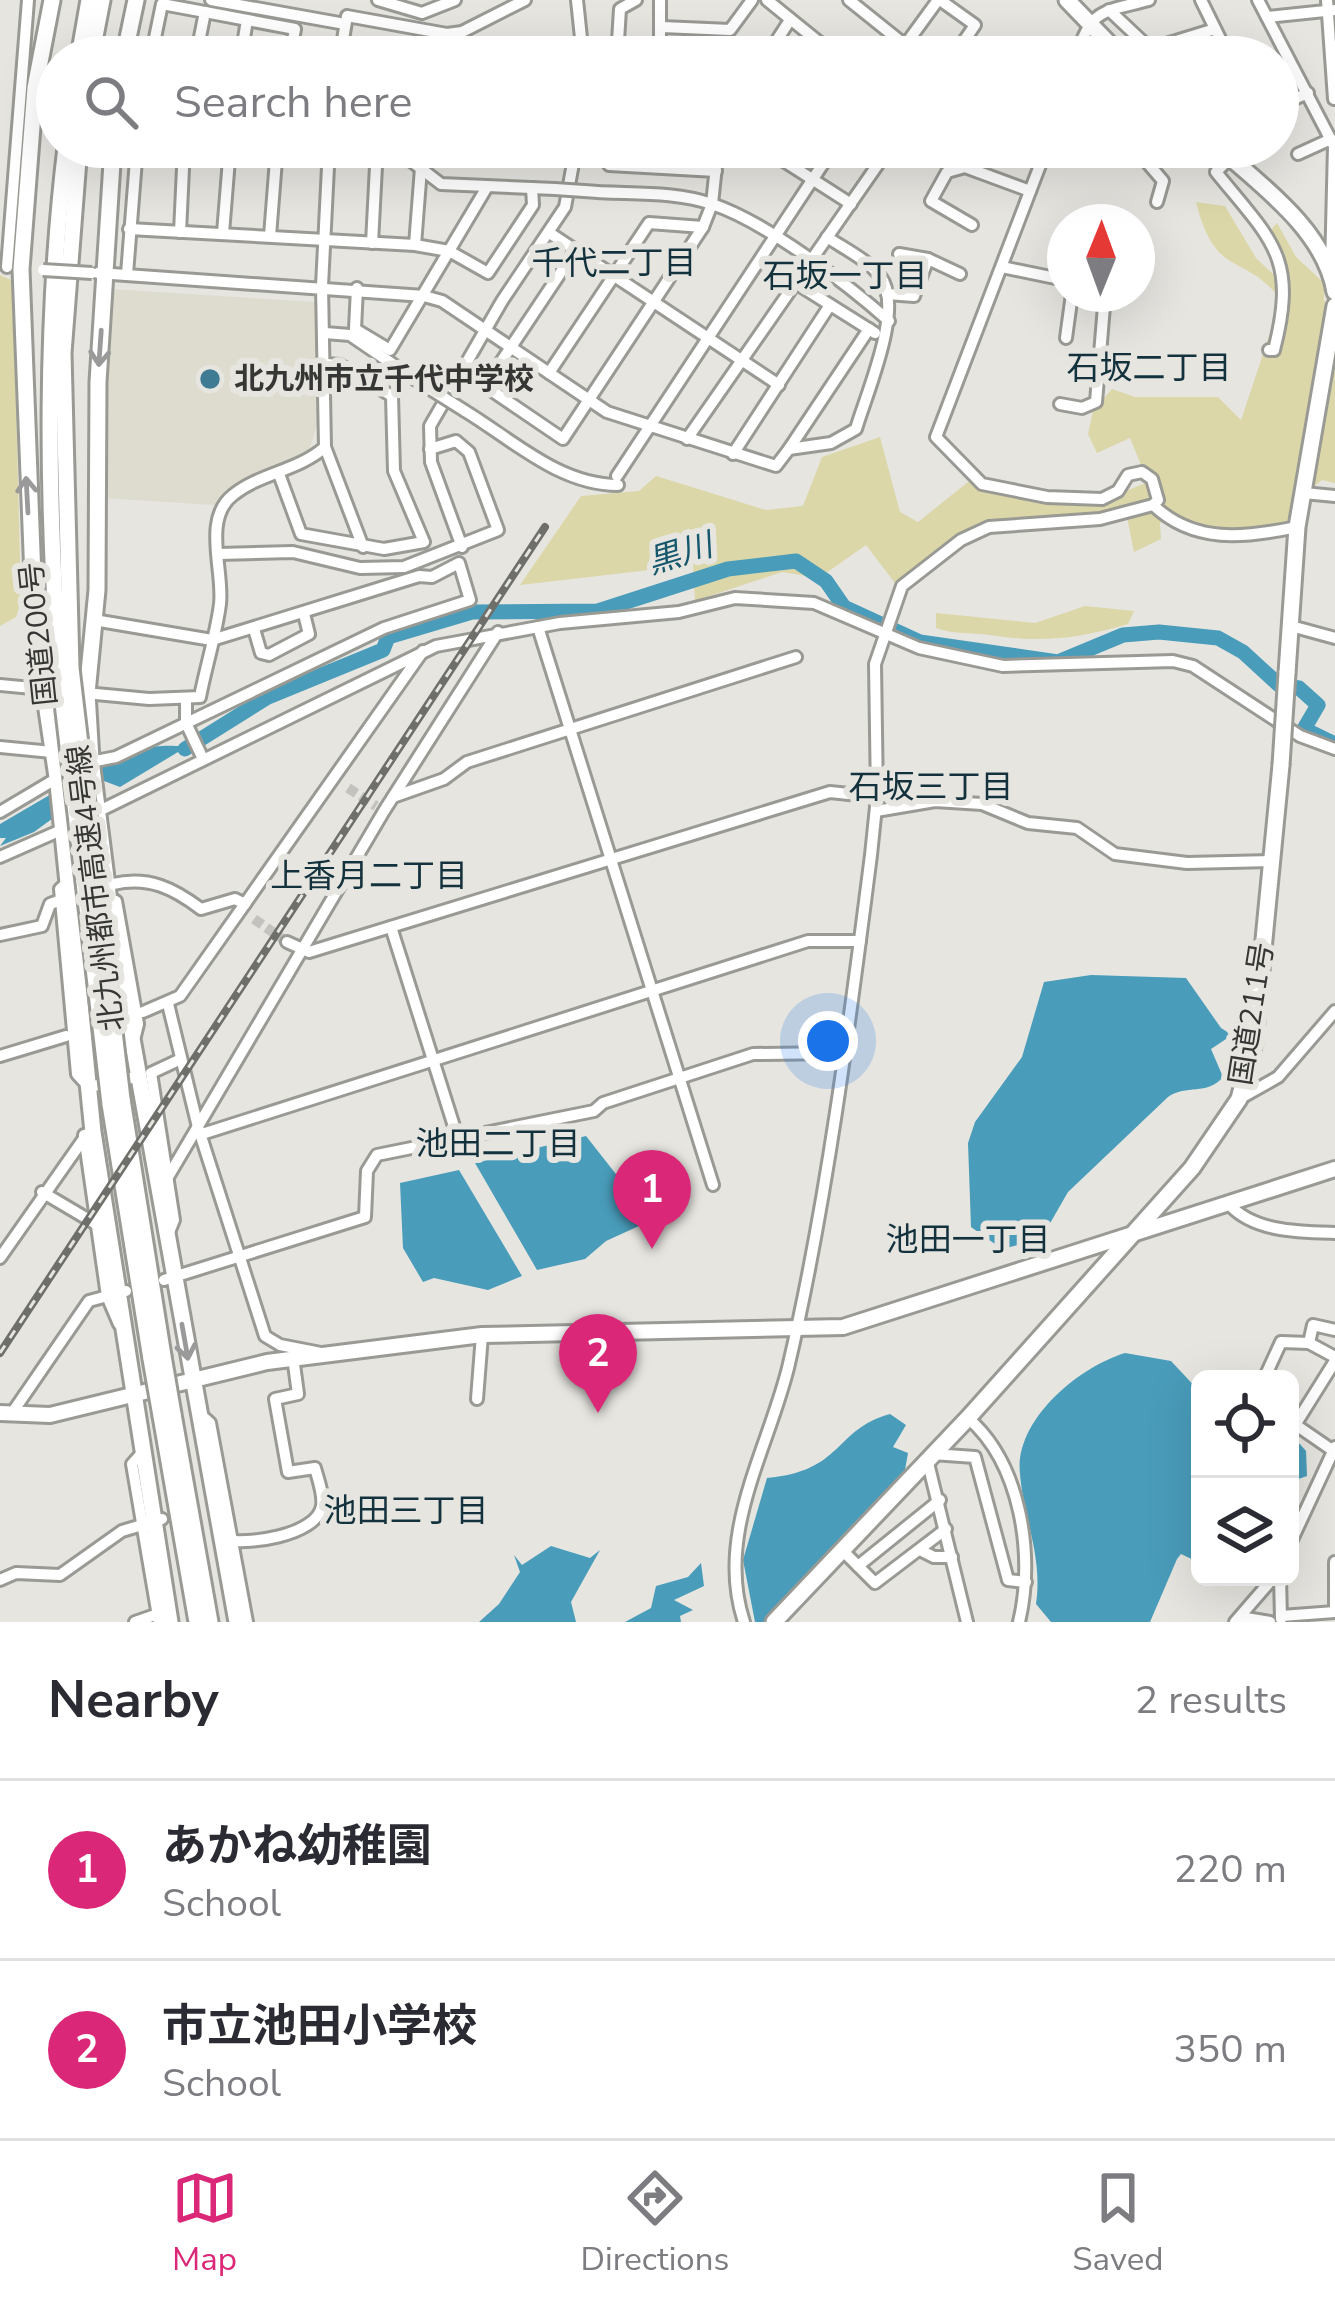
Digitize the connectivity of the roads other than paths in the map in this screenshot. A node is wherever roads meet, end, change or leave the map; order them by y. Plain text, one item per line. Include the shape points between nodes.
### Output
1 (28, 0) edge
2 (52, 0) edge
3 (89, 0) edge
4 (102, 0) edge
5 (136, 0) edge
6 (378, 0) edge
7 (494, 0) edge
8 (525, 0) edge
9 (577, 0) edge
10 (636, 0) edge
11 (660, 0) edge
12 (752, 0) edge
13 (767, 0) edge
14 (939, 0) edge
15 (1067, 0) edge
16 (1147, 0) edge
17 (1201, 0) edge
18 (1258, 0) edge
19 (449, 1) edge
20 (852, 1) edge
21 (208, 6) edge
22 (1330, 7) edge
23 (1098, 11) edge
24 (501, 13) junction
25 (1267, 17) junction
26 (247, 20) junction
27 (790, 20) junction
28 (345, 24) junction
29 (662, 27) junction
30 (1215, 29) junction
31 (45, 36) edge
32 (83, 36) edge
33 (96, 36) edge
34 (128, 36) edge
35 (155, 36) edge
36 (201, 36) edge
37 (244, 36) edge
38 (294, 36) edge
39 (343, 36) edge
40 (581, 36) edge
41 (618, 36) edge
42 (661, 36) edge
43 (780, 36) edge
44 (811, 36) edge
45 (896, 36) edge
46 (912, 36) edge
47 (967, 36) edge
48 (1132, 36) edge
49 (1198, 36) edge
50 (1218, 36) edge
51 (1277, 36) edge
52 (1333, 56) edge
53 (18, 69) junction
54 (0, 70) edge
55 (1299, 77) edge
56 (36, 83) edge
57 (1311, 99) junction
58 (1335, 99) edge
59 (1299, 102) edge
60 (1334, 145) edge
61 (1299, 154) edge
62 (65, 168) edge
63 (77, 168) edge
64 (111, 168) edge
65 (135, 168) edge
66 (183, 168) edge
67 (228, 168) edge
68 (275, 168) edge
69 (328, 168) edge
70 (376, 168) edge
71 (573, 168) edge
72 (662, 168) edge
73 (716, 168) edge
74 (795, 168) edge
75 (820, 168) edge
76 (876, 168) edge
77 (961, 168) edge
78 (968, 168) edge
79 (1039, 168) edge
80 (1152, 168) edge
81 (1218, 168) edge
82 (1241, 168) edge
83 (421, 169) joint
84 (716, 171) junction
85 (812, 179) junction
86 (487, 187) junction
87 (532, 188) junction
88 (1030, 191) junction
89 (1157, 202) dead end
90 (712, 204) junction
91 (851, 204) junction
92 (972, 225) dead end
93 (703, 227) junction
94 (130, 229) junction
95 (180, 232) junction
96 (223, 233) junction
97 (550, 233) junction
98 (270, 236) junction
99 (827, 236) junction
100 (771, 238) junction
101 (324, 240) junction
102 (372, 243) junction
103 (415, 245) junction
104 (449, 251) junction
105 (575, 251) junction
106 (898, 254) dead end
107 (809, 259) junction
108 (928, 259) junction
109 (9, 267) edge
110 (1002, 267) junction
111 (1331, 269) junction
112 (99, 273) junction
113 (127, 274) junction
114 (960, 274) dead end
115 (614, 276) junction
116 (1047, 276) edge
117 (794, 282) junction
118 (322, 286) junction
119 (357, 289) junction
120 (1335, 292) edge
121 (887, 294) junction
122 (424, 296) junction
123 (653, 302) junction
124 (830, 305) junction
125 (1335, 306) edge
126 (1070, 312) edge
127 (1104, 312) edge
128 (889, 321) junction
129 (869, 329) junction
130 (485, 331) junction
131 (326, 333) junction
132 (706, 336) junction
133 (883, 338) junction
134 (1066, 338) dead end
135 (511, 347) junction
136 (1269, 350) dead end
137 (742, 360) junction
138 (326, 364) junction
139 (549, 373) junction
140 (778, 385) junction
141 (589, 400) junction
142 (1060, 404) dead end
143 (648, 424) junction
144 (687, 439) junction
145 (325, 447) junction
146 (430, 449) junction
147 (789, 449) junction
148 (734, 454) junction
149 (279, 474) junction
150 (1304, 493) junction
151 (1335, 496) edge
152 (1154, 505) junction
153 (1297, 527) junction
154 (363, 547) junction
155 (462, 547) junction
156 (219, 554) junction
157 (304, 614) junction
158 (94, 620) junction
159 (1291, 626) junction
160 (538, 627) junction
161 (254, 629) junction
162 (884, 630) junction
163 (498, 632) junction
164 (1335, 638) edge
165 (212, 640) junction
166 (423, 651) junction
167 (796, 657) dead end
168 (65, 668) junction
169 (0, 685) edge
170 (44, 689) junction
171 (87, 693) junction
172 (185, 700) junction
173 (188, 726) junction
174 (570, 728) junction
175 (0, 747) edge
176 (1335, 749) edge
177 (52, 752) junction
178 (203, 757) junction
179 (92, 763) junction
180 (334, 779) junction
181 (58, 781) junction
182 (347, 788) tunnel mouth
183 (393, 797) junction
184 (876, 804) junction
185 (97, 810) junction
186 (0, 812) edge
187 (62, 827) junction
188 (102, 852) junction
189 (0, 857) edge
190 (612, 860) junction
191 (1271, 861) junction
192 (68, 882) junction
193 (113, 884) junction
194 (61, 899) junction
195 (243, 907) junction
196 (254, 919) tunnel mouth
197 (392, 927) junction
198 (0, 935) edge
199 (860, 941) junction
200 (287, 942) tunnel mouth
201 (303, 951) junction
202 (201, 967) junction
203 (654, 991) junction
204 (168, 1004) junction
205 (139, 1010) junction
206 (1335, 1011) edge
207 (70, 1035) junction
208 (133, 1041) junction
209 (841, 1053) junction
210 (0, 1056) edge
211 (182, 1059) junction
212 (433, 1060) junction
213 (146, 1075) junction
214 (680, 1077) junction
215 (88, 1087) junction
216 (1239, 1099) junction
217 (200, 1131) junction
218 (88, 1133) junction
219 (458, 1139) junction
220 (1335, 1169) edge
221 (168, 1177) junction
222 (713, 1185) dead end
223 (42, 1192) junction
224 (1229, 1204) junction
225 (96, 1224) junction
226 (1335, 1233) edge
227 (168, 1235) junction
228 (1130, 1236) junction
229 (241, 1255) junction
230 (0, 1258) edge
231 (169, 1278) junction
232 (116, 1294) junction
233 (793, 1330) junction
234 (1335, 1330) edge
235 (482, 1335) junction
236 (1309, 1343) junction
237 (327, 1354) junction
238 (293, 1358) junction
239 (1335, 1359) edge
240 (1268, 1370) edge
241 (192, 1379) junction
242 (132, 1395) junction
243 (477, 1399) dead end
244 (3, 1414) edge
245 (167, 1414) junction
246 (1299, 1414) edge
247 (968, 1418) junction
248 (1299, 1427) edge
249 (1334, 1450) edge
250 (929, 1456) junction
251 (940, 1501) junction
252 (152, 1522) junction
253 (1299, 1525) edge
254 (946, 1529) junction
255 (226, 1541) junction
256 (842, 1550) junction
257 (922, 1551) junction
258 (952, 1557) junction
259 (1335, 1562) edge
260 (858, 1566) junction
261 (0, 1580) edge
262 (1026, 1582) junction
263 (1269, 1586) edge
264 (1277, 1586) edge
265 (1335, 1611) edge
266 (162, 1619) edge
267 (1238, 1620) edge
268 (1278, 1620) edge
269 (134, 1622) edge
270 (196, 1622) edge
271 (213, 1622) edge
272 (237, 1622) edge
273 (247, 1622) edge
274 (744, 1622) edge
275 (774, 1622) edge
276 (967, 1622) edge
277 (1020, 1622) edge

1 - 53 street
2 - 31 highway, 国道200号
3 - 32 highway
4 - 33 highway
5 - 34 highway
6 - 19 street via 422,13
7 - 24 street
8 - 24 street
9 - 40 street
10 - 41 street via 620,9
11 - 29 street
12 - 29 street via 730,30
13 - 27 street
14 - 46 street
14 - 47 street via 975,25
15 - 23 highway
16 - 23 street
17 - 30 street
18 - 25 street
20 - 45 street
21 - 26 street
21 - 28 street
21 - 35 street via 162,4
21 - 36 street
22 - 25 street
22 - 52 street
23 - 48 street
24 - 28 street via 447,34 355,15
25 - 51 street
26 - 37 street
26 - 38 street via 296,29
27 - 43 street
27 - 44 street
28 - 39 street
29 - 42 street
30 - 49 street
30 - 50 street
52 - 58 street
53 - 54 street
53 - 109 street
55 - 57 street
56 - 109 highway, 国道200号
57 - 58 street
57 - 59 street
57 - 60 street
60 - 61 street
60 - 111 street
62 - 168 highway, 北九州都市高速4号線 via 50,372
63 - 168 highway, 北九州都市高速4号線 via 63,353
64 - 112 highway, 国道200号
65 - 94 street
66 - 95 street
67 - 96 street
68 - 98 street
69 - 101 street
70 - 102 street
71 - 97 street via 570,196
72 - 84 street
73 - 84 street
74 - 85 street
75 - 85 street
76 - 91 street
77 - 92 street via 947,172 931,201
78 - 88 street
79 - 88 street
80 - 89 street via 1163,181
81 - 136 street via 1278,249 1286,302
82 - 111 highway via 1297,220
83 - 86 street via 441,184
83 - 103 street
84 - 90 street
85 - 91 street
85 - 100 street
86 - 87 street
86 - 104 street
87 - 90 street, bridge via 623,190
87 - 104 street via 532,205 488,273
88 - 110 street
90 - 93 street
90 - 100 street
91 - 99 street
93 - 115 street via 649,223
93 - 123 street
94 - 95 street
94 - 113 street
95 - 96 street
96 - 98 street
97 - 105 street
97 - 130 street
98 - 101 street
99 - 107 street
99 - 121 street via 879,274
100 - 107 street
100 - 132 street
101 - 102 street
101 - 118 street
102 - 103 street
103 - 104 street
104 - 122 street
105 - 115 street
105 - 135 street
106 - 108 street
107 - 117 street
107 - 128 street
108 - 114 street
108 - 121 street via 914,296
109 - 112 street, bridge
170 -> 109 highway, 国道200号
110 - 116 street
110 - 152 street via 936,437 982,484 1102,500 1142,472 1152,479
111 - 120 highway
112 - 113 street
112 -> 158 highway, 国道200号
113 - 118 street
115 - 123 street
115 - 139 street
117 - 124 street
117 - 137 street
118 - 119 street
118 - 131 street
119 - 122 street
119 - 122 street via 355,329 390,350
121 - 128 street
122 - 130 street
123 - 132 street
123 - 141 street
124 - 129 street
124 - 140 street
125 - 150 highway, 国道211号
126 - 134 street
127 - 142 street via 1096,402
128 - 133 street
129 - 133 street
129 - 147 street
130 - 135 street
130 - 146 street via 437,407
131 - 138 street
131 - 143 street, bridge via 350,335 585,484 617,480
132 - 137 street
132 - 143 street
133 - 147 street via 856,429 831,443
135 - 139 street
135 - 141 street via 485,386 563,439
137 - 140 street
137 - 144 street
138 - 145 street
138 - 154 street via 392,397 394,471 424,542
139 - 141 street
140 - 148 street
141 - 143 street
143 - 144 street
144 - 148 street
145 - 149 street
145 - 154 street
146 - 155 street
146 - 155 street via 457,441 470,452 498,530
147 - 148 street via 776,466
149 - 154 street via 301,534
149 - 156 street via 221,507
150 - 151 street
150 - 153 highway, 国道211号
152 - 153 street via 1177,527 1211,535
152 - 162 street via 1100,519 988,527 908,580
153 - 159 highway, 国道211号
155 - 156 street via 381,568 293,553
156 - 165 street
157 - 161 street
157 - 161 street via 309,634 269,655
157 - 173 street via 459,563 470,600 384,628
158 - 165 street
158 - 171 highway, 国道200号
159 - 164 street
159 - 191 highway, 国道211号, bridge
160 - 162 street via 735,598 814,603
160 - 163 street
160 - 174 street
161 - 165 street
162 - 176 street via 919,648 1003,666 1193,666 1300,736
162 - 184 street via 873,687
163 - 166 street
163 - 183 street
165 - 172 street via 200,697
166 - 178 street
166 - 180 street
167 - 174 street
168 - 245 highway, 北九州都市高速4号線, bridge via 116,1101
169 - 170 street
170 - 171 street
170 - 177 highway, 国道200号
171 - 172 street
171 - 179 highway, 国道200号
172 - 173 street
173 - 178 street
173 - 179 street
174 - 183 street
174 - 190 street
175 - 177 street
177 - 181 highway, 国道200号
178 - 185 street
179 - 181 street
179 - 185 highway, 国道200号, bridge
180 - 182 street
180 - 195 street
181 - 186 street
181 - 187 highway, 国道200号
183 - 201 street
184 - 190 street via 830,792
184 - 191 street via 982,805 1043,827 1077,828 1115,854
184 - 199 street
185 - 187 street
185 - 188 highway, 国道200号
187 - 189 street
187 - 192 highway, 国道200号
188 - 193 street
188 - 208 highway, 国道200号
190 - 197 street
190 - 203 street
191 - 216 highway, 国道211号 via 1254,1042
192 - 194 street
192 - 215 highway, 国道200号
193 - 195 street via 170,887 201,909 235,899
193 - 205 street
194 - 198 street via 50,904 42,926
194 - 207 street
195 - 196 street
195 - 202 street
197 - 201 street
197 - 212 street
199 - 203 street via 808,941
199 - 209 street
200 - 201 street
201 - 217 street
202 - 204 street
202 - 205 street via 173,994
203 - 212 street
203 - 214 street
204 - 205 street
204 - 211 street
205 - 208 street
206 - 216 street via 1278,1077
207 - 210 street
207 - 215 street via 76,1074
208 - 213 highway, 国道200号
209 - 214 street via 753,1054
209 - 233 street
211 - 213 street
211 - 217 street
212 - 217 street
212 - 219 street
213 - 215 street
213 - 221 street
213 - 227 highway, 国道200号
214 - 219 street via 594,1111
214 - 222 street
215 - 218 highway, 国道200号
216 - 228 highway, 国道211号 via 1192,1168
217 - 221 street
217 - 229 street
218 - 223 street
218 - 225 street
218 - 232 highway, 国道200号
219 - 229 street via 370,1162 365,1217
220 - 224 main road
221 - 227 street
223 - 225 street
223 - 230 street
224 - 226 street via 1272,1227
224 - 228 main road
225 - 232 street
227 - 231 highway, 国道200号
228 - 233 main road via 843,1327
228 - 247 highway, 国道211号
229 - 231 street
229 - 237 street via 266,1336
231 -> 241 highway, 国道200号
232 - 242 highway, 国道200号
232 - 244 street via 88,1301
233 - 235 main road
233 - 274 street via 731,1562
234 - 236 street via 1313,1324
235 - 237 main road
235 - 243 street
236 - 239 street
236 - 240 street via 1281,1342
237 - 238 main road
238 - 241 main road
238 - 255 street via 298,1394 275,1399 288,1472 315,1468 323,1503 313,1522 271,1541
239 - 246 street
241 - 242 main road
241 - 255 highway, 国道200号
242 - 244 main road via 50,1415
242 - 252 highway, 国道200号
245 - 270 highway, 北九州都市高速4号線
245 - 271 highway, 北九州都市高速4号線
247 - 250 highway, 国道211号
247 - 262 street via 999,1452 1024,1537
248 - 249 street
249 - 253 street
250 - 251 street
250 - 256 highway, 国道211号
250 - 262 street via 975,1457 1008,1580
251 - 254 street
251 - 260 street
252 - 261 street via 122,1531 60,1575
252 - 266 highway, 国道200号
254 - 257 street
254 - 258 street
255 - 272 highway, 国道200号
255 - 273 street
256 - 260 street
256 - 275 highway, 国道211号
257 - 258 street
257 - 260 street via 875,1583
258 - 276 street
259 - 265 street
262 - 277 street
263 - 267 street
264 - 268 street
265 - 268 street
266 - 269 street
267 - 268 street

